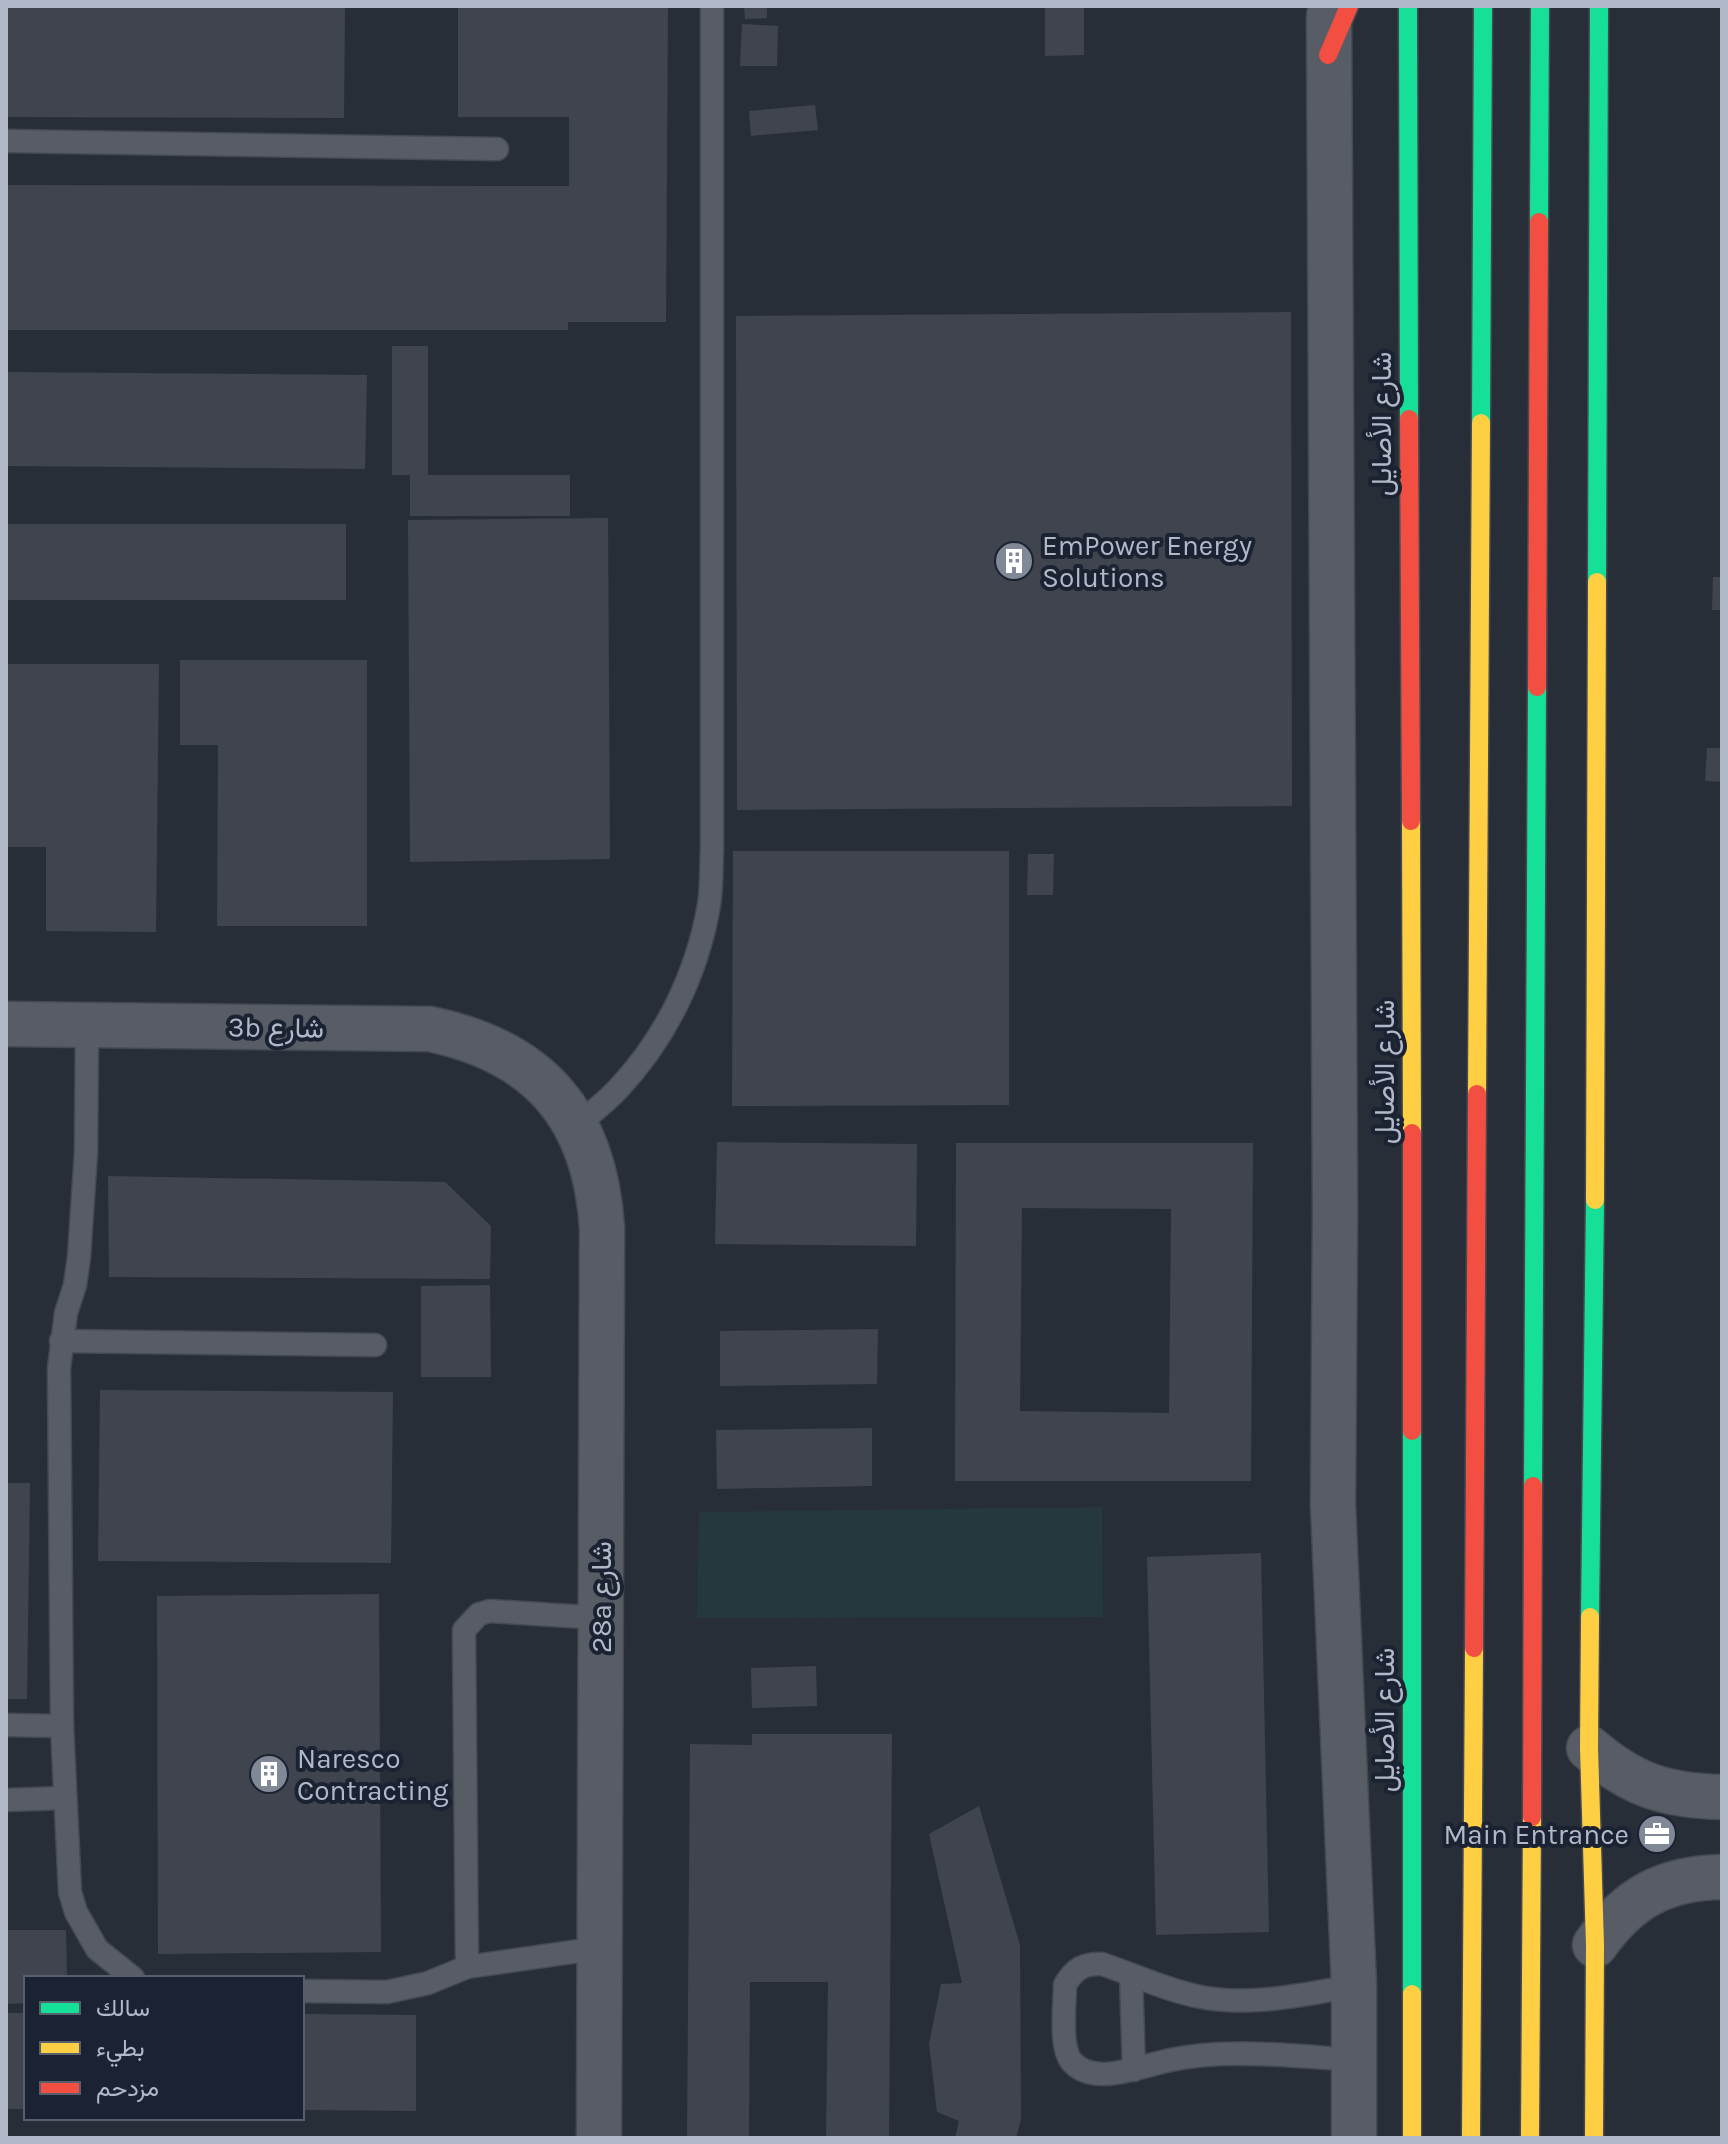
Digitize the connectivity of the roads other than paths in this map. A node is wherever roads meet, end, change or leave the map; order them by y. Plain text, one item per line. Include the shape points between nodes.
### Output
1 (712, 6) edge
2 (1329, 6) edge
3 (1349, 6) edge
4 (1408, 6) edge
5 (1483, 6) edge
6 (1540, 6) edge
7 (1599, 6) edge
8 (1328, 55) junction
9 (6, 141) edge
10 (497, 149) dead end
11 (6, 1024) edge
12 (87, 1025) junction
13 (535, 1076) joint
14 (576, 1126) junction
15 (61, 1341) junction
16 (375, 1345) dead end
17 (601, 1618) junction
18 (6, 1725) edge
19 (62, 1726) junction
20 (1589, 1748) junction
21 (1722, 1797) edge
22 (64, 1798) junction
23 (6, 1800) edge
24 (1722, 1877) edge
25 (1595, 1945) junction
26 (600, 1948) junction
27 (467, 1967) junction
28 (1131, 1975) junction
29 (131, 1976) edge
30 (1354, 1986) junction
31 (304, 1991) edge
32 (1354, 2060) junction
33 (1134, 2070) junction
34 (599, 2138) edge
35 (1354, 2138) edge
36 (1412, 2138) edge
37 (1471, 2138) edge
38 (1530, 2138) edge
39 (1594, 2138) edge

1 - 14 lane via 709,903 698,955 651,1050 617,1091
2 - 8 street
3 - 8 street
4 - 36 street, شارع الأصايل
5 - 37 street, bridge
6 - 38 street, bridge
7 - 20 street
8 - 30 street via 1333,1505
9 - 10 lane
11 - 12 street, 3b شارع
12 - 13 street, 3b شارع via 430,1029 486,1045
12 - 15 lane via 79,1257
13 - 14 street, 28a شارع
14 - 17 street, 28a شارع via 592,1159 602,1228
15 - 16 lane
15 - 19 lane
17 - 26 street, 28a شارع
17 - 27 lane via 490,1611 479,1614 464,1630
18 - 19 lane
19 - 22 lane
20 - 21 street via 1648,1786
20 - 25 street
22 - 23 lane
22 - 29 lane via 76,1912 97,1949
24 - 25 street via 1674,1882 1650,1892 1628,1906
25 - 39 street
26 - 27 lane
26 - 34 street, 28a شارع
27 - 31 lane via 387,1992
28 - 30 lane via 1190,1995 1233,2001
28 - 33 lane
28 - 33 lane via 1102,1964 1080,1967 1071,1975 1065,1985 1064,2043 1082,2069
30 - 32 street
32 - 33 lane via 1219,2054
32 - 35 street

